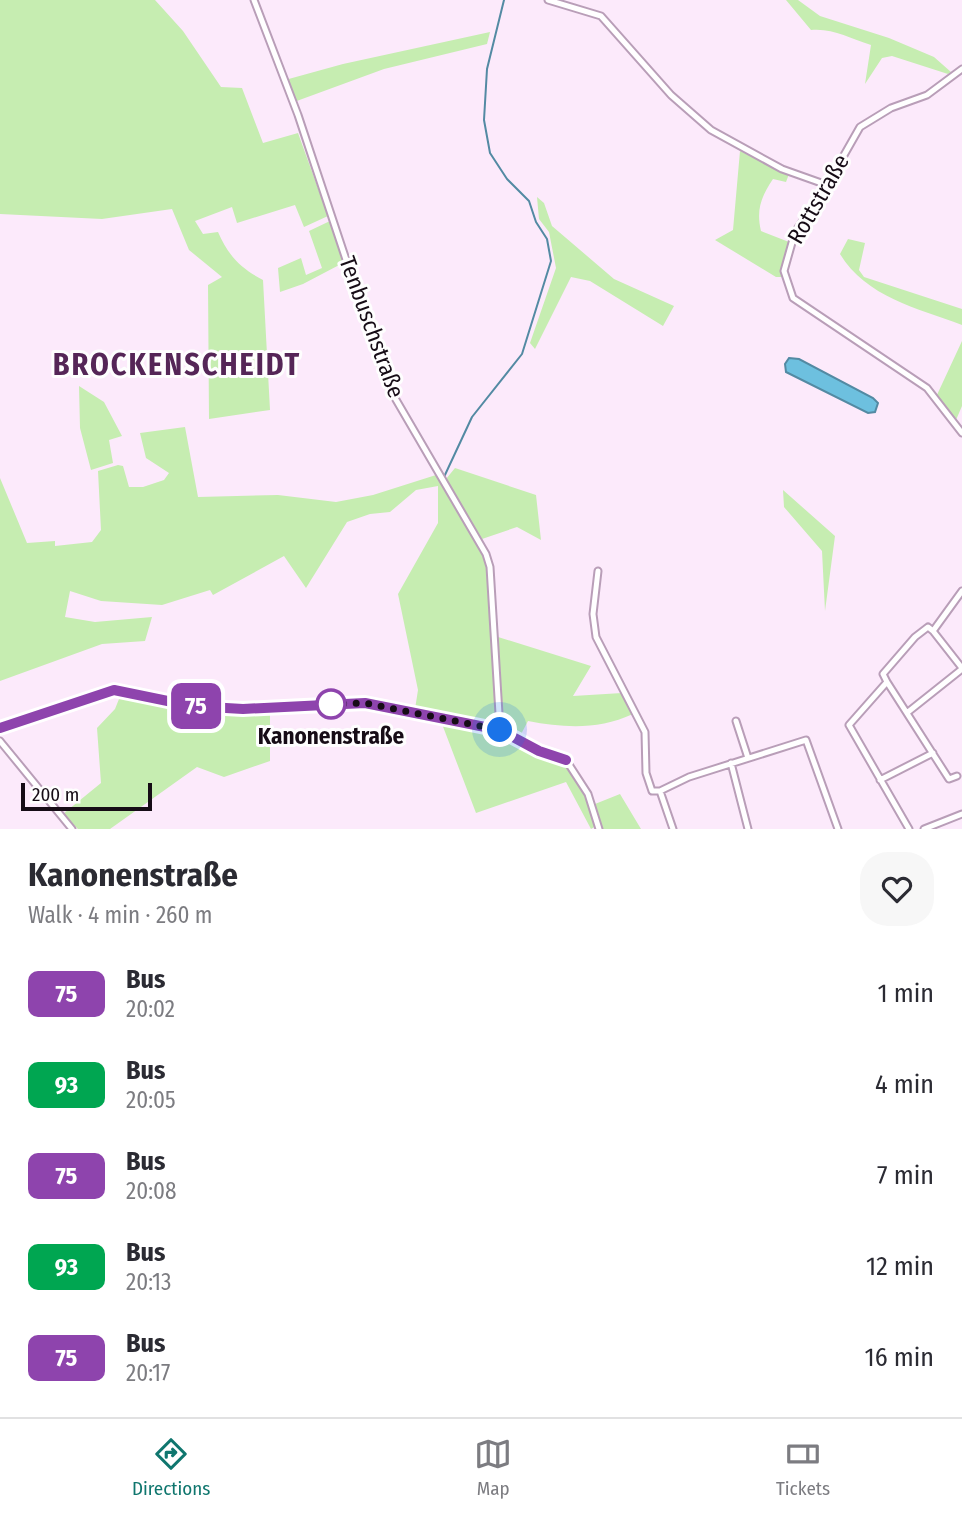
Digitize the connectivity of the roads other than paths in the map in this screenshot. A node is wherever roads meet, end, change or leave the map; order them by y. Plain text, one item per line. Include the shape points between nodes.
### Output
1 (254, 0) edge
2 (548, 0) edge
3 (962, 69) edge
4 (827, 185) junction
5 (962, 433) edge
6 (598, 571) dead end
7 (962, 591) edge
8 (933, 631) junction
9 (962, 669) edge
10 (887, 682) junction
11 (908, 712) junction
12 (736, 721) dead end
13 (0, 728) edge
14 (500, 730) junction
15 (0, 741) edge
16 (933, 753) junction
17 (748, 758) junction
18 (731, 763) junction
19 (957, 776) dead end
20 (880, 780) junction
21 (660, 791) junction
22 (962, 814) edge
23 (72, 829) edge
24 (599, 829) edge
25 (673, 829) edge
26 (748, 829) edge
27 (838, 829) edge
28 (909, 829) edge
29 (924, 829) edge

1 - 14 street, Tenbuschstraße via 298,115 388,386 486,554
2 - 4 street via 601,16 671,95 711,130 782,169
3 - 4 street, Rottstraße via 927,94 874,116 860,127
4 - 5 street, Rottstraße via 795,232 785,260 785,280 793,298 927,388
6 - 21 street via 593,614 596,637 645,732 646,773 652,791
7 - 8 street
8 - 9 street
8 - 10 street via 928,627 915,637 883,674
9 - 11 street
10 - 11 street
10 - 20 street via 849,725
11 - 16 street
12 - 17 street
13 - 14 street via 114,690 192,706 243,709 365,703
14 - 24 street via 566,760 587,794
15 - 23 street
16 - 19 street via 949,779
16 - 20 street
17 - 18 street
17 - 27 street via 806,740
18 - 21 street
18 - 26 street
20 - 28 street
21 - 25 street
22 - 29 street

